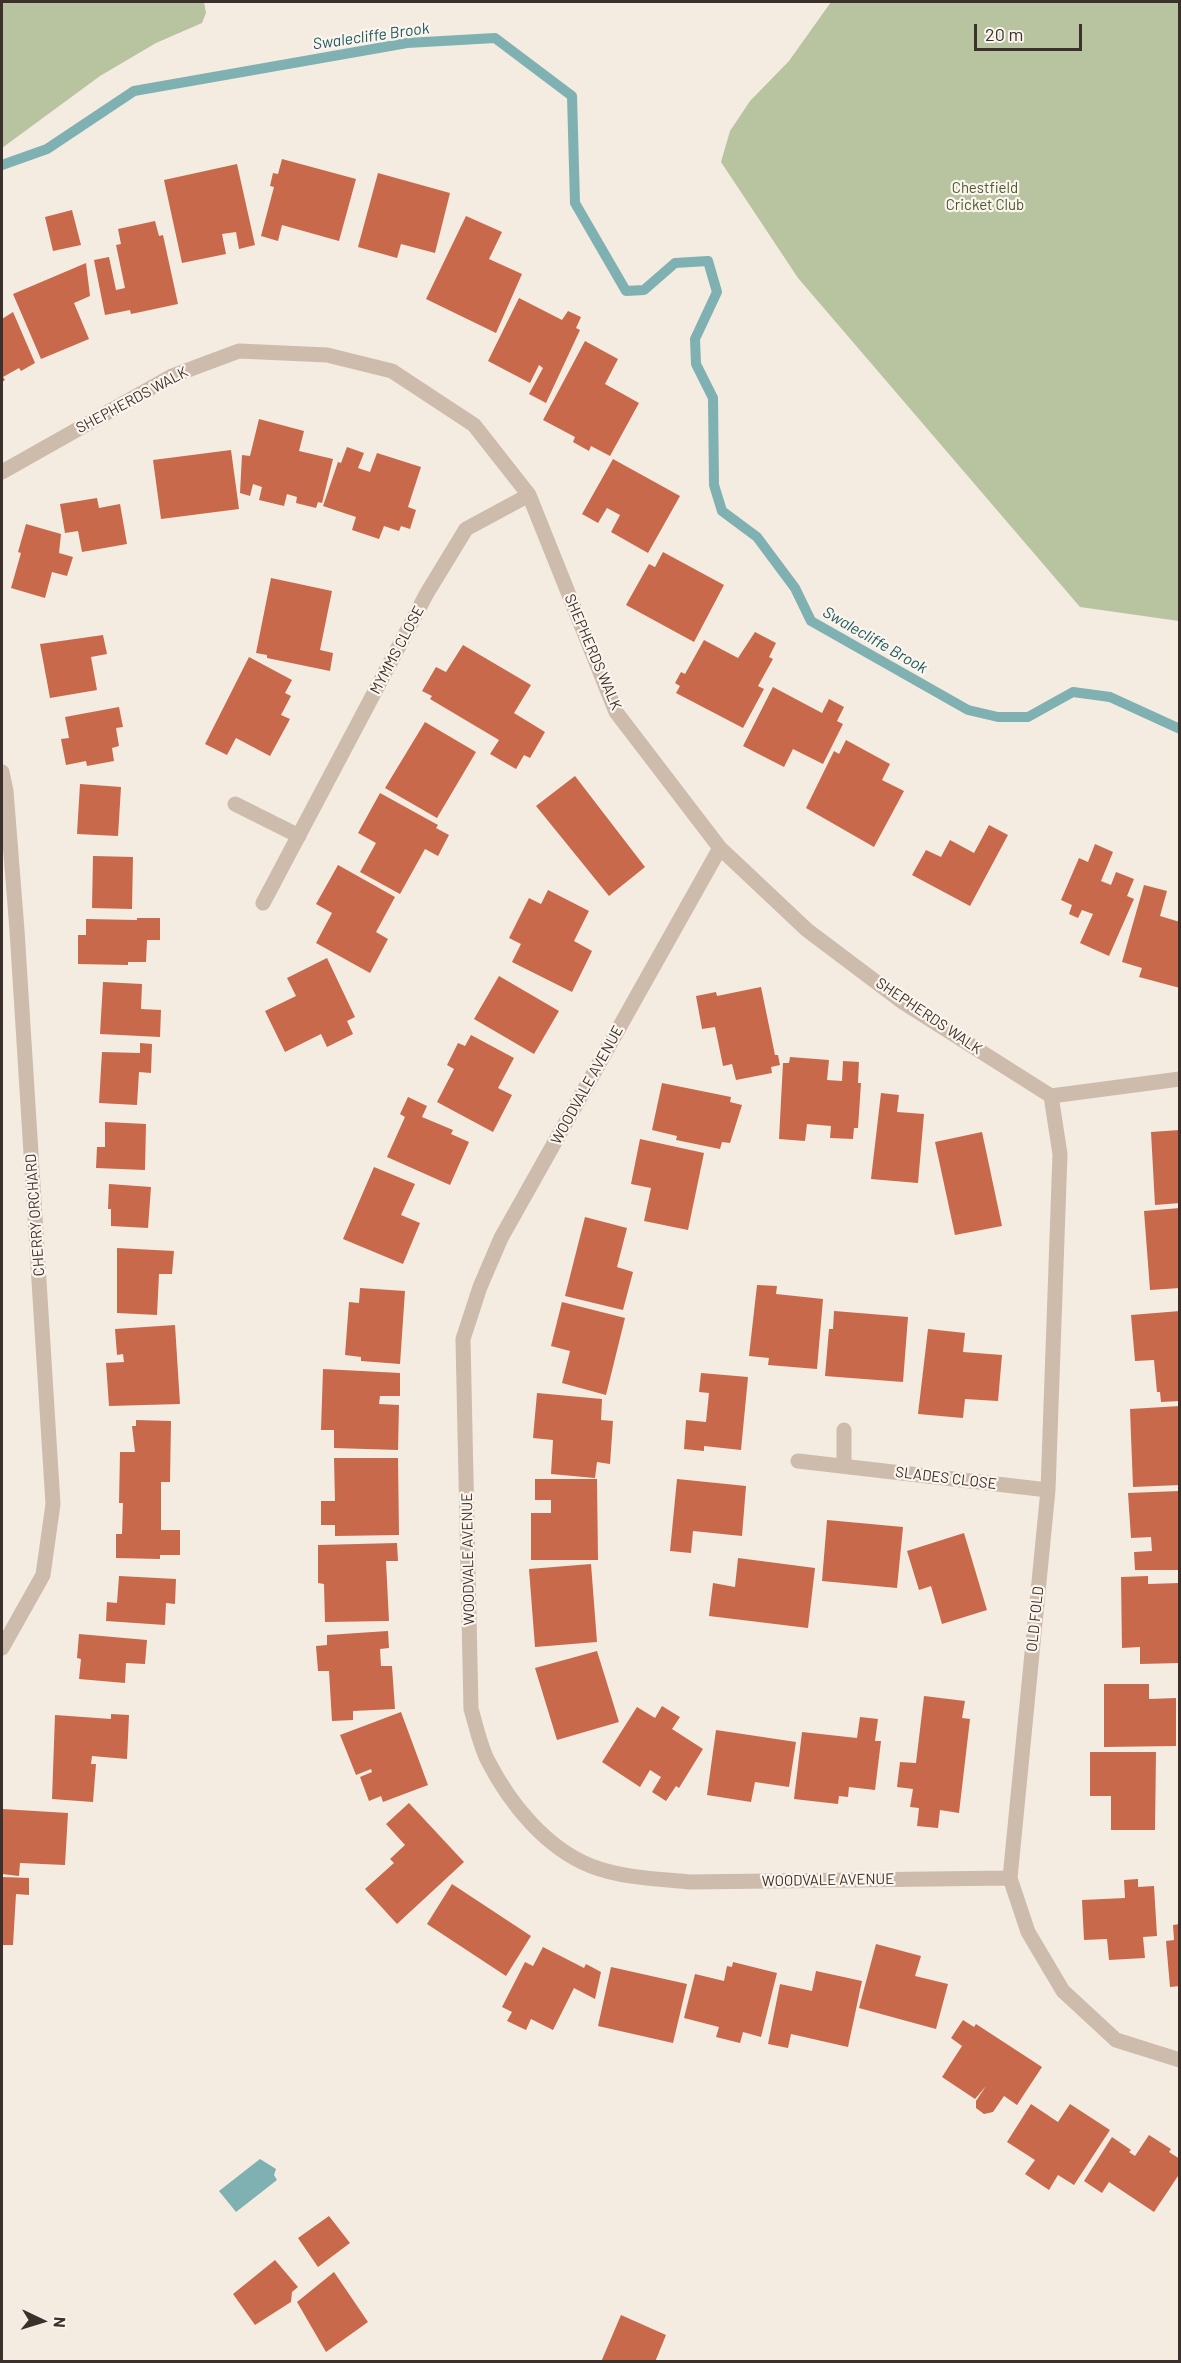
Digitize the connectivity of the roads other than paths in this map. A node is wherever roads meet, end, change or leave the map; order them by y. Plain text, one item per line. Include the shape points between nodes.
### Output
1 (2, 472) edge
2 (529, 495) junction
3 (2, 772) edge
4 (235, 804) dead end
5 (299, 836) junction
6 (720, 848) junction
7 (263, 903) dead end
8 (1179, 1079) edge
9 (1051, 1096) junction
10 (844, 1430) dead end
11 (798, 1461) dead end
12 (844, 1466) junction
13 (1048, 1490) junction
14 (2, 1648) edge
15 (1010, 1878) junction
16 (1179, 2060) edge

1 - 2 street, SHEPHERDS WALK via 172,376 239,351 327,355 392,371 474,425
2 - 5 street, MYMMS CLOSE via 466,529 427,592
2 - 6 street, SHEPHERDS WALK via 616,712
3 - 14 street, CHERRY ORCHARD via 17,930 53,1504 43,1575
4 - 5 street
5 - 7 street, MYMMS CLOSE
6 - 9 street, SHEPHERDS WALK via 807,930 904,1003
6 - 15 street, WOODVALE AVENUE via 501,1238 463,1339 471,1709 487,1760 545,1840 591,1866 638,1877 690,1882
8 - 9 street
9 - 13 street, OLD FOLD via 1060,1154
10 - 12 street
11 - 12 street, SLADES CLOSE
12 - 13 street, SLADES CLOSE
13 - 15 street, OLD FOLD
15 - 16 street, OLD FOLD via 1028,1932 1063,1991 1116,2040

